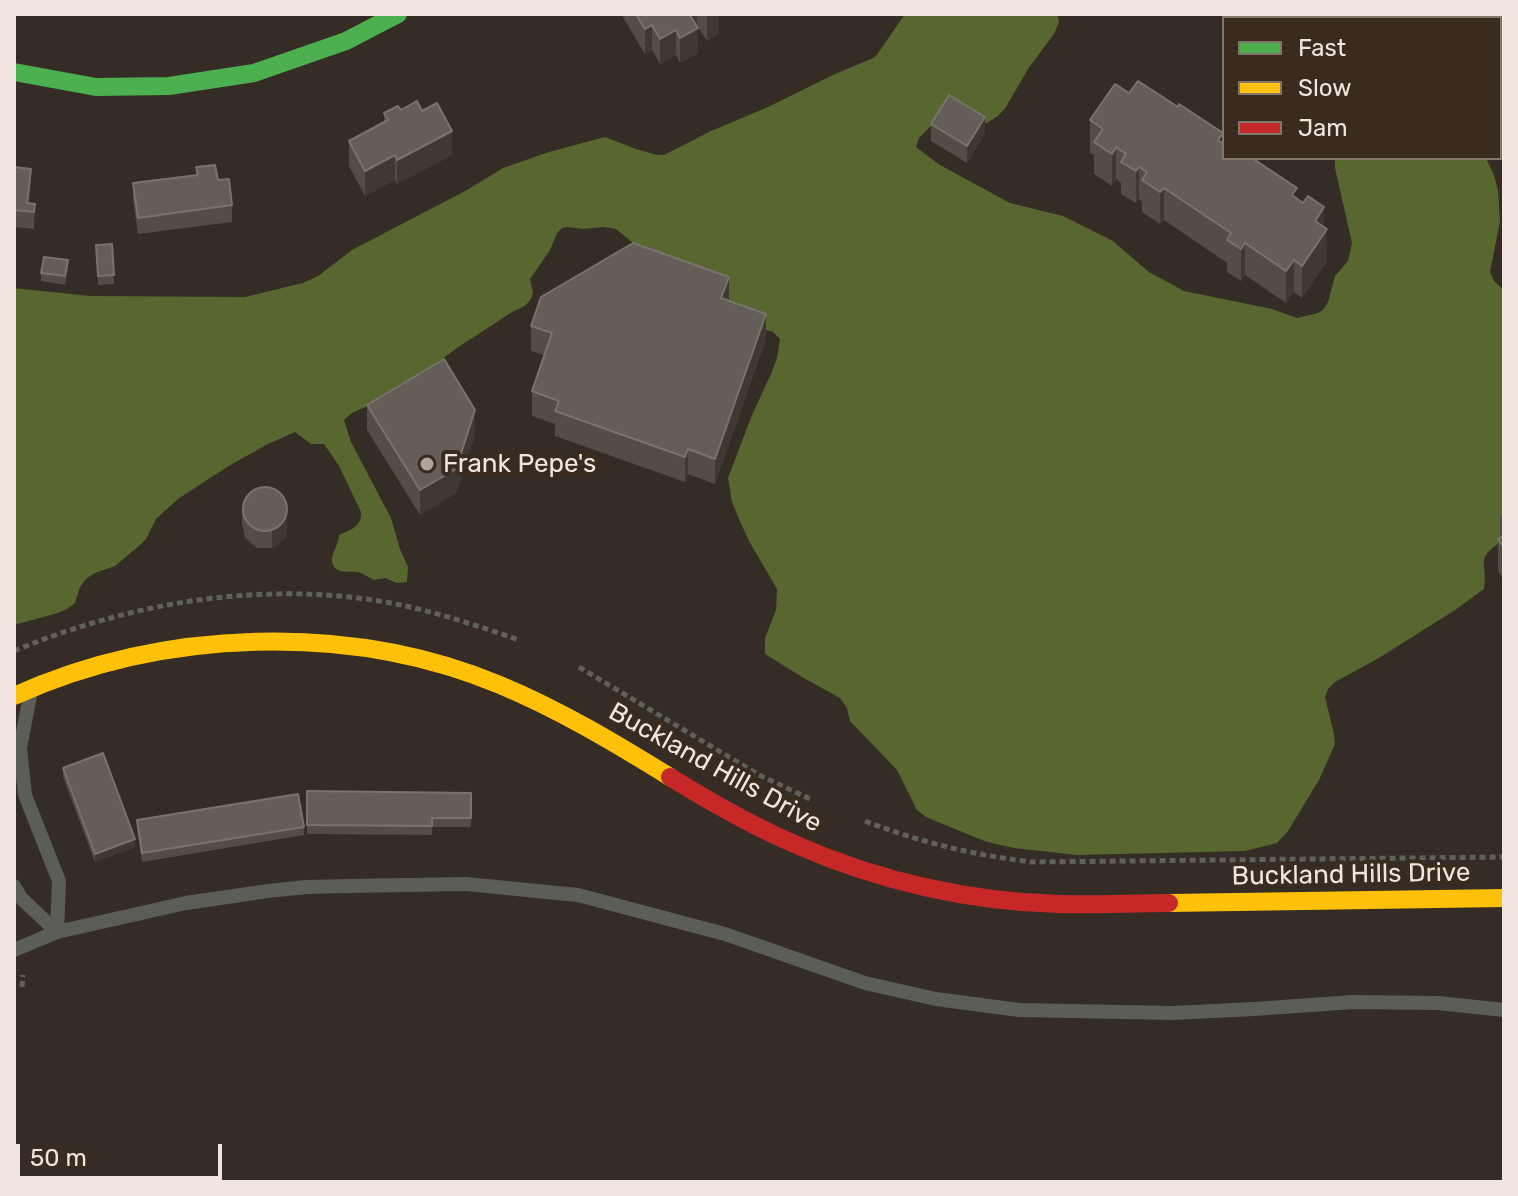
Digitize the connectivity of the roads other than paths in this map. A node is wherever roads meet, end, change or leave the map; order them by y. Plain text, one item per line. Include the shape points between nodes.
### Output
1 (398, 14) edge
2 (14, 72) edge
3 (23, 692) edge
4 (14, 886) edge
5 (1504, 898) edge
6 (57, 932) junction
7 (14, 950) edge
8 (1504, 1010) edge

1 - 2 street via 346,41 254,73 169,86 96,87
3 - 5 street, Buckland Hills Drive via 110,662 177,647 250,641 354,646 431,661 495,682 574,720 766,832 842,863 939,891 1058,904
3 - 6 lane via 20,748 25,795 59,881
4 - 6 lane
6 - 7 lane
6 - 8 lane via 268,891 466,884 578,895 725,934 865,983 1019,1010 1174,1013 1353,1002

